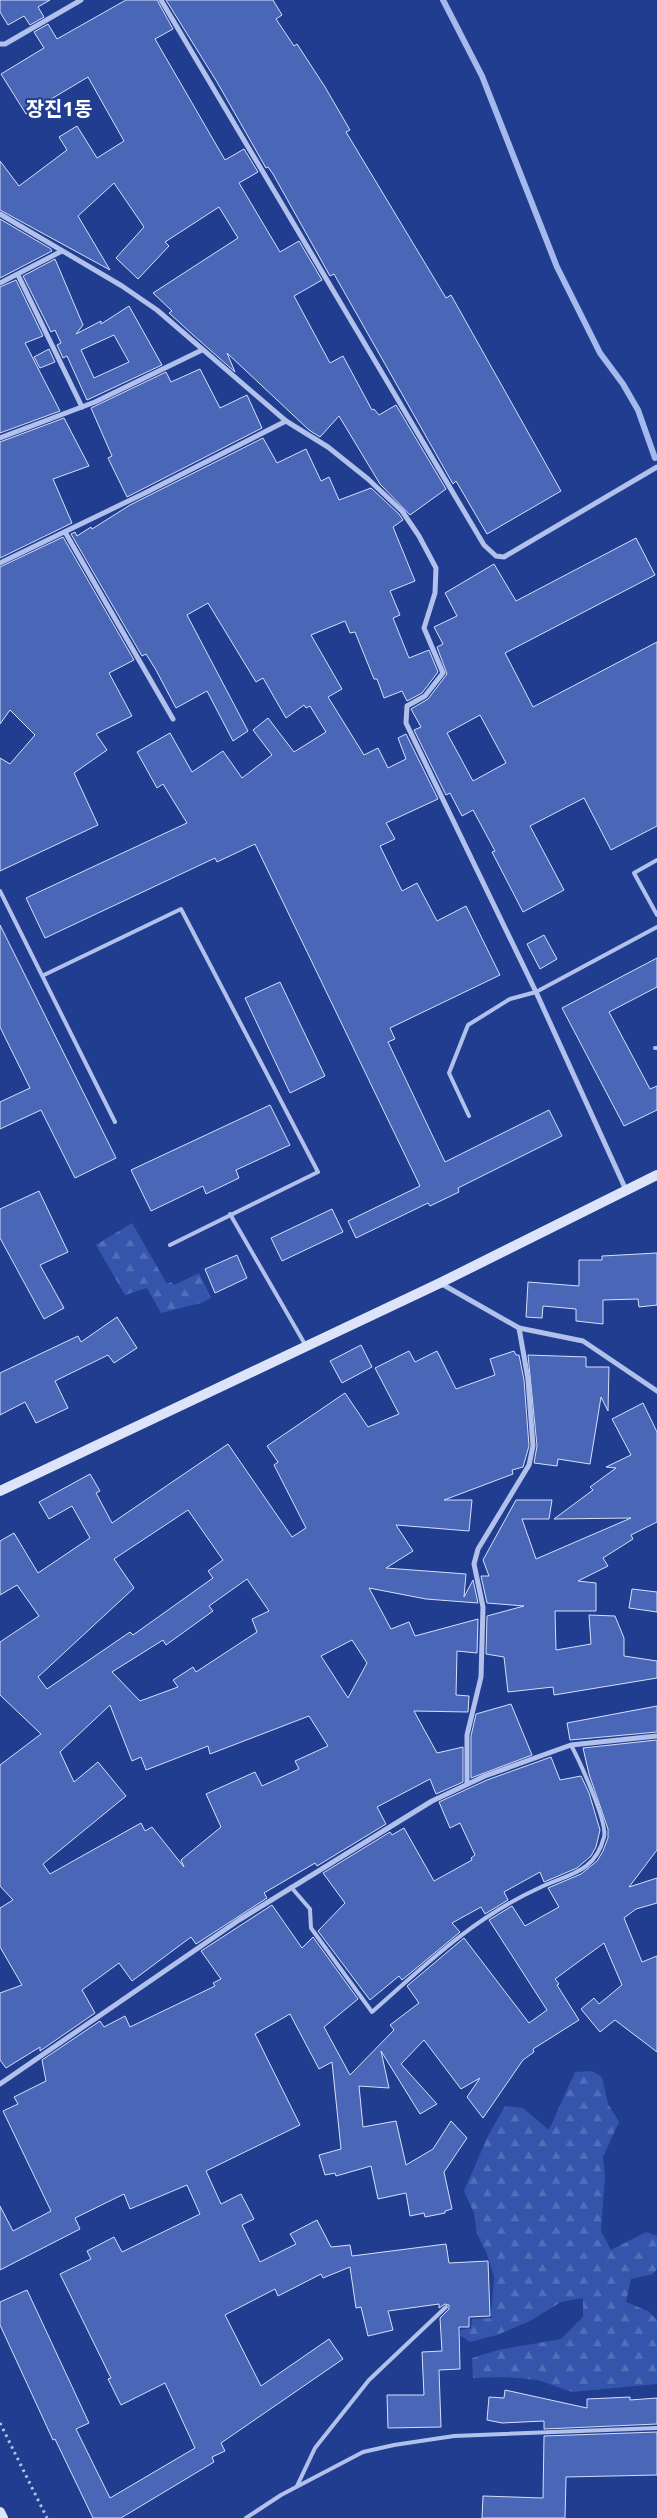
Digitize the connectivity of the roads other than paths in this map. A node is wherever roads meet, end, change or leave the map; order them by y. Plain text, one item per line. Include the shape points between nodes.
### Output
1 (81, 0) edge
2 (161, 0) edge
3 (0, 44) edge
4 (0, 214) edge
5 (62, 251) junction
6 (18, 275) junction
7 (0, 283) edge
8 (202, 350) junction
9 (82, 407) junction
10 (286, 421) junction
11 (0, 438) edge
12 (657, 467) edge
13 (65, 532) junction
14 (0, 563) edge
15 (173, 719) dead end
16 (657, 860) edge
17 (0, 891) edge
18 (657, 915) edge
19 (657, 926) edge
20 (44, 975) junction
21 (536, 992) junction
22 (469, 1116) dead end
23 (115, 1122) dead end
24 (657, 1175) edge
25 (626, 1190) junction
26 (230, 1214) junction
27 (170, 1245) dead end
28 (440, 1283) junction
29 (519, 1328) junction
30 (306, 1346) junction
31 (657, 1391) edge
32 (0, 1491) edge
33 (657, 1736) edge
34 (571, 1745) junction
35 (467, 1784) junction
36 (291, 1886) junction
37 (0, 2084) edge
38 (446, 2307) dead end
39 (657, 2428) edge
40 (297, 2486) junction
41 (0, 2512) edge
42 (2, 2518) edge
43 (246, 2518) edge

1 - 3 street
2 - 12 street via 484,546 496,556 504,557
4 - 5 street
5 - 6 street
5 - 8 street via 157,310
6 - 7 street
6 - 9 street
8 - 9 street
8 - 10 street
9 - 11 street
10 - 13 street
10 - 21 street via 328,447 368,478 402,511 436,568 435,593 424,628 443,673 425,696 407,706 406,723
13 - 14 street
13 - 15 street
16 - 18 lane via 634,873
17 - 20 lane
19 - 21 lane
20 - 23 lane
20 - 26 lane via 181,909 318,1172
21 - 22 lane via 510,999 468,1025 449,1073
21 - 25 street
24 - 25 street
25 - 28 street
26 - 27 lane
26 - 30 lane
28 - 29 street
28 - 30 street
29 - 31 street via 583,1341
29 - 35 street via 528,1379 533,1446 529,1465 478,1549 474,1564 484,1607 481,1677 467,1736
30 - 32 street
33 - 34 street
34 - 35 street
34 - 36 lane via 585,1771 605,1835 590,1866 538,1888 460,1934 372,2012 311,1928 310,1909
35 - 36 street
36 - 37 street
38 - 40 lane via 370,2380 315,2448
39 - 40 lane via 454,2436 394,2445 363,2452
40 - 43 lane
41 - 42 street

